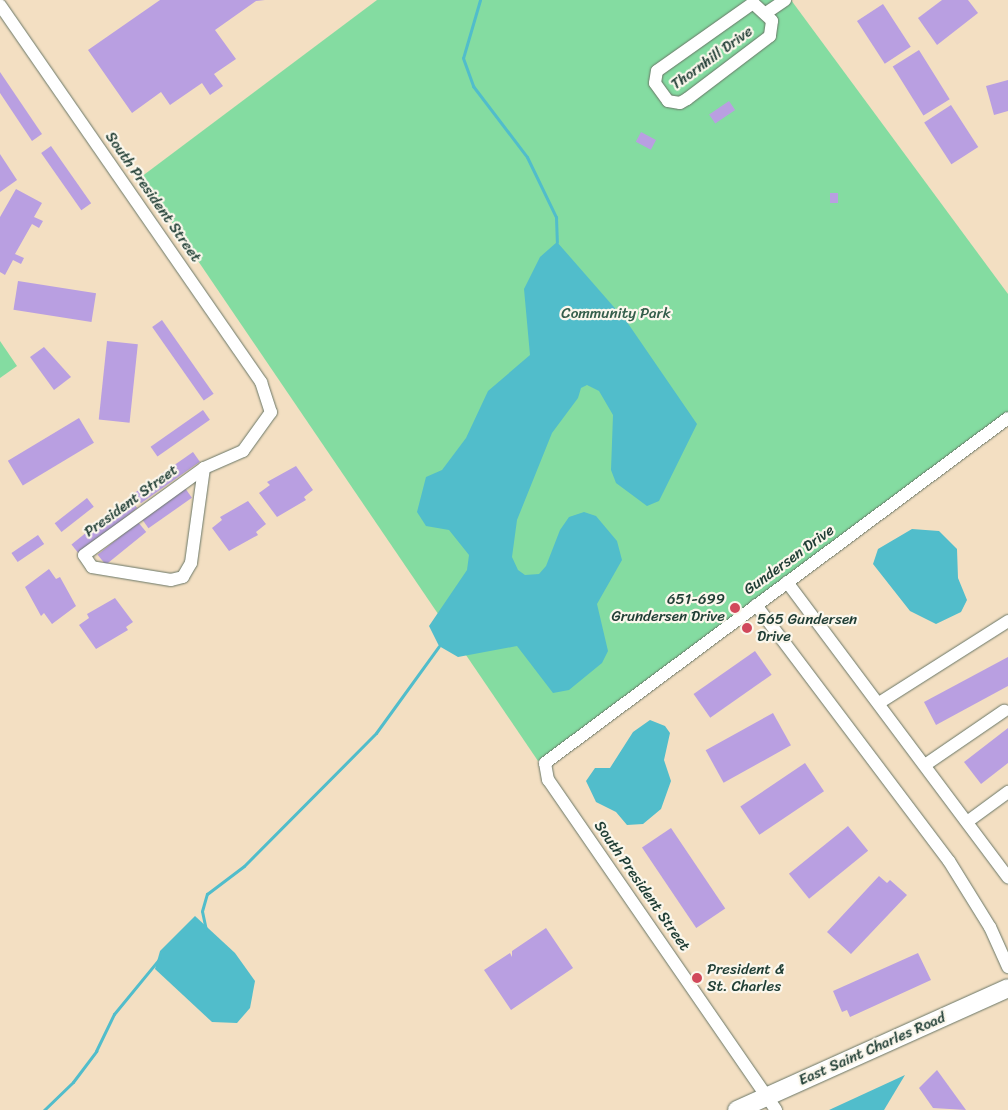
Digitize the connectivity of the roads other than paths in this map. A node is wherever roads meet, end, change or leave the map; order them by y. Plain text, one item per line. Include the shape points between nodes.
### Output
1 (785, 0) edge
2 (0, 5) edge
3 (766, 14) junction
4 (271, 412) joint
5 (1008, 418) edge
6 (204, 468) junction
7 (787, 582) junction
8 (756, 605) junction
9 (1008, 621) edge
10 (880, 703) junction
11 (1004, 711) dead end
12 (925, 765) junction
13 (544, 767) joint
14 (1008, 792) edge
15 (968, 822) junction
16 (1008, 877) edge
17 (1008, 967) edge
18 (1008, 988) edge
19 (772, 1103) edge
20 (737, 1110) edge

1 - 3 street, Thornhill Drive
2 - 4 street, South President Street via 261,382
3 - 3 street, Thornhill Drive via 753,3 740,8 661,67 655,83 668,101 680,103 770,36 774,29
4 - 6 street, President Street via 243,451
5 - 7 street, Gundersen Drive
6 - 6 street, President Street via 190,564 183,577 161,579 92,567 84,555
7 - 8 street, Gundersen Drive
7 - 10 street
8 - 13 street, Gundersen Drive via 549,758
8 - 17 street via 887,785 949,861 990,927
9 - 10 street
10 - 12 street
11 - 12 street
12 - 15 street
13 - 19 street, South President Street via 548,780
14 - 15 street
15 - 16 street
18 - 19 street, East Saint Charles Road
19 - 20 street, East Saint Charles Road

